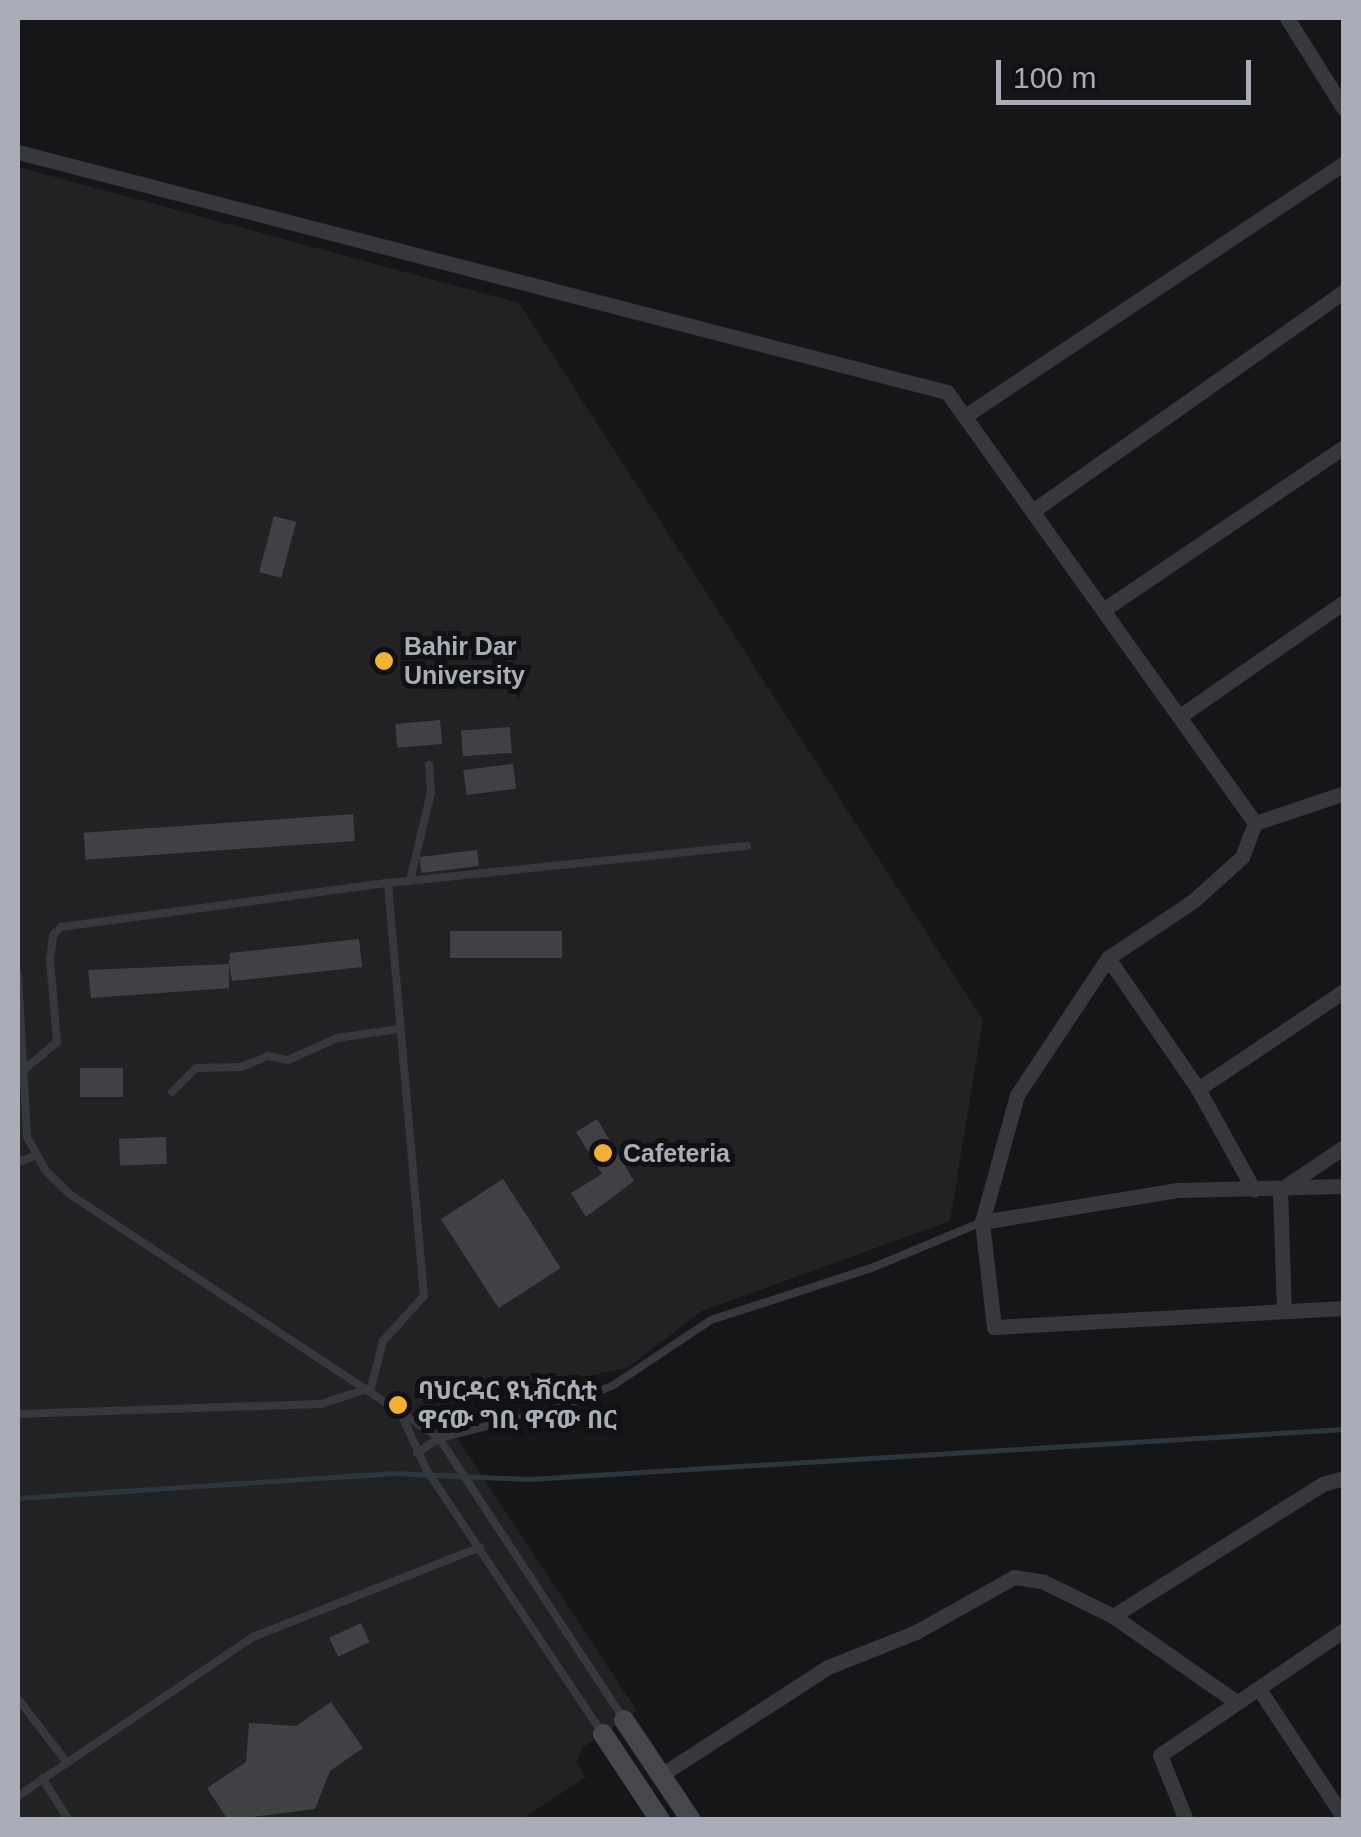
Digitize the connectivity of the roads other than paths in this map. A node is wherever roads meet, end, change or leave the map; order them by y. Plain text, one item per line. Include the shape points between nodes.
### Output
1 (1288, 18) edge
2 (1344, 109) edge
3 (18, 152) edge
4 (1344, 163) edge
5 (1344, 290) edge
6 (965, 416) junction
7 (1344, 447) edge
8 (1034, 510) junction
9 (1344, 602) edge
10 (1106, 608) junction
11 (1183, 714) junction
12 (430, 765) dead end
13 (1344, 793) edge
14 (1256, 823) junction
15 (747, 846) dead end
16 (410, 881) junction
17 (388, 883) junction
18 (1108, 958) junction
19 (18, 974) edge
20 (1344, 990) edge
21 (399, 1029) junction
22 (26, 1069) junction
23 (1198, 1089) junction
24 (172, 1092) dead end
25 (1344, 1147) edge
26 (37, 1155) junction
27 (18, 1162) edge
28 (1344, 1186) edge
29 (1254, 1190) junction
30 (1280, 1190) junction
31 (982, 1222) junction
32 (1344, 1308) edge
33 (1284, 1311) junction
34 (371, 1388) junction
35 (398, 1405) junction
36 (18, 1414) edge
37 (439, 1438) junction
38 (416, 1453) junction
39 (1344, 1478) edge
40 (480, 1547) junction
41 (1112, 1616) junction
42 (1344, 1630) edge
43 (1259, 1688) junction
44 (18, 1699) edge
45 (1234, 1702) junction
46 (624, 1720) joint
47 (603, 1734) joint
48 (66, 1762) junction
49 (661, 1775) junction
50 (42, 1778) junction
51 (18, 1796) edge
52 (1339, 1800) edge
53 (1344, 1818) edge
54 (69, 1820) edge
55 (660, 1820) edge
56 (690, 1820) edge
57 (1186, 1820) edge

1 - 2 street
3 - 6 street via 947,392
4 - 6 street
5 - 8 street
6 - 8 street
7 - 10 street
8 - 10 street
9 - 11 street
10 - 11 street
11 - 14 street
12 - 16 lane via 431,792
13 - 14 street
14 - 18 street via 1242,856 1193,902
15 - 16 lane
16 - 17 lane
17 - 21 lane
17 - 22 lane via 61,926 50,960 57,1042
18 - 23 street
18 - 31 street via 1017,1094
19 - 22 lane
20 - 23 street
21 - 24 lane via 337,1038 288,1060 268,1056 241,1067 196,1068
21 - 34 lane via 424,1296 383,1341
22 - 26 lane via 27,1136
23 - 29 street
25 - 30 street
26 - 27 lane
26 - 34 lane via 71,1196 332,1370
28 - 30 street
29 - 30 street
29 - 31 street via 1098,1198
30 - 33 street
31 - 33 street via 994,1328
31 - 37 lane via 874,1267 711,1320 612,1386 555,1409
32 - 33 street
34 - 35 lane
34 - 36 lane via 322,1404
35 - 37 lane
35 - 38 lane
37 - 38 lane
37 - 46 lane
38 - 40 lane
39 - 41 street via 1323,1484
40 - 47 lane
40 - 48 lane via 253,1637
41 - 45 street
41 - 49 street via 1044,1582 1014,1577 916,1632 828,1667
42 - 43 street
43 - 45 street
43 - 52 street
44 - 48 lane
45 - 57 street via 1160,1754
46 - 49 street
47 - 55 street
48 - 50 lane
49 - 56 street
50 - 51 lane
50 - 54 lane
52 - 53 street

